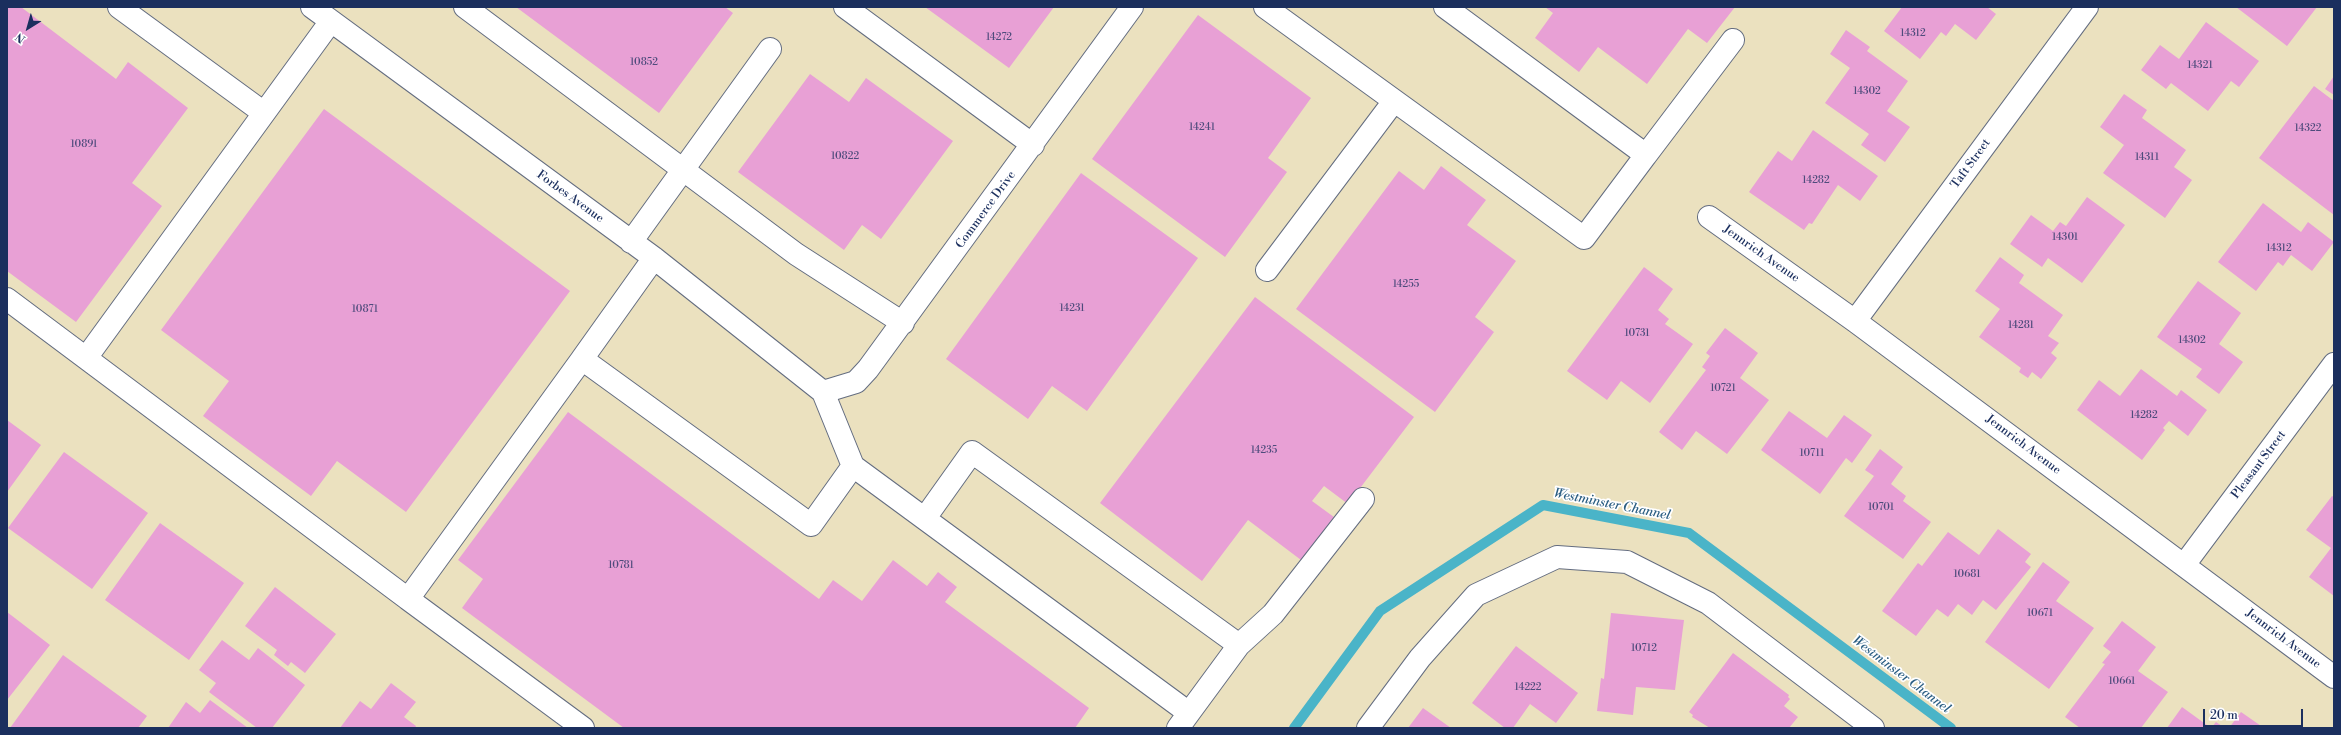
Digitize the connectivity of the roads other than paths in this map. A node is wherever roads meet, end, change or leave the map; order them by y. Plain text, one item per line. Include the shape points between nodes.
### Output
1 (119, 7) edge
2 (313, 7) edge
3 (465, 7) edge
4 (845, 7) edge
5 (1132, 7) edge
6 (1265, 7) edge
7 (2087, 7) edge
8 (1451, 9) edge
9 (331, 21) junction
10 (1733, 40) dead end
11 (770, 49) dead end
12 (1394, 101) junction
13 (264, 113) junction
14 (1033, 145) junction
15 (1646, 155) junction
16 (683, 169) junction
17 (1709, 217) dead end
18 (631, 242) junction
19 (654, 258) junction
20 (1267, 270) dead end
21 (7, 299) edge
22 (1855, 321) junction
23 (903, 323) junction
24 (86, 358) junction
25 (582, 358) junction
26 (2334, 364) edge
27 (823, 392) junction
28 (853, 466) junction
29 (1363, 499) dead end
30 (925, 518) junction
31 (2184, 565) junction
32 (408, 599) junction
33 (1239, 645) junction
34 (2334, 677) edge
35 (1184, 720) edge
36 (583, 728) edge
37 (1368, 728) edge
38 (1873, 728) edge

1 - 13 street
2 - 9 street, Forbes Avenue
3 - 16 street
4 - 14 street
5 - 14 street, Commerce Drive
6 - 12 street
7 - 22 street, Taft Street
8 - 15 street
9 - 13 street
9 - 18 street, Forbes Avenue
10 - 15 street
11 - 16 street
12 - 15 street via 1584,238
12 - 20 street
13 - 24 street
14 - 23 street, Commerce Drive
16 - 18 street
16 - 23 street via 796,254
17 - 22 street, Jennrich Avenue
18 - 19 street, Forbes Avenue
19 - 25 street
19 - 27 street, Forbes Avenue
21 - 24 street
22 - 31 street, Jennrich Avenue
23 - 27 street, Commerce Drive via 856,382
24 - 32 street
25 - 28 street via 811,525
25 - 32 street
26 - 31 street, Pleasant Street
27 - 28 street
28 - 30 street
29 - 33 street via 1273,614
30 - 33 street via 972,452
30 - 35 street
31 - 34 street, Jennrich Avenue
32 - 36 street
33 - 35 street
37 - 38 street via 1420,658 1476,595 1557,557 1627,562 1708,603

